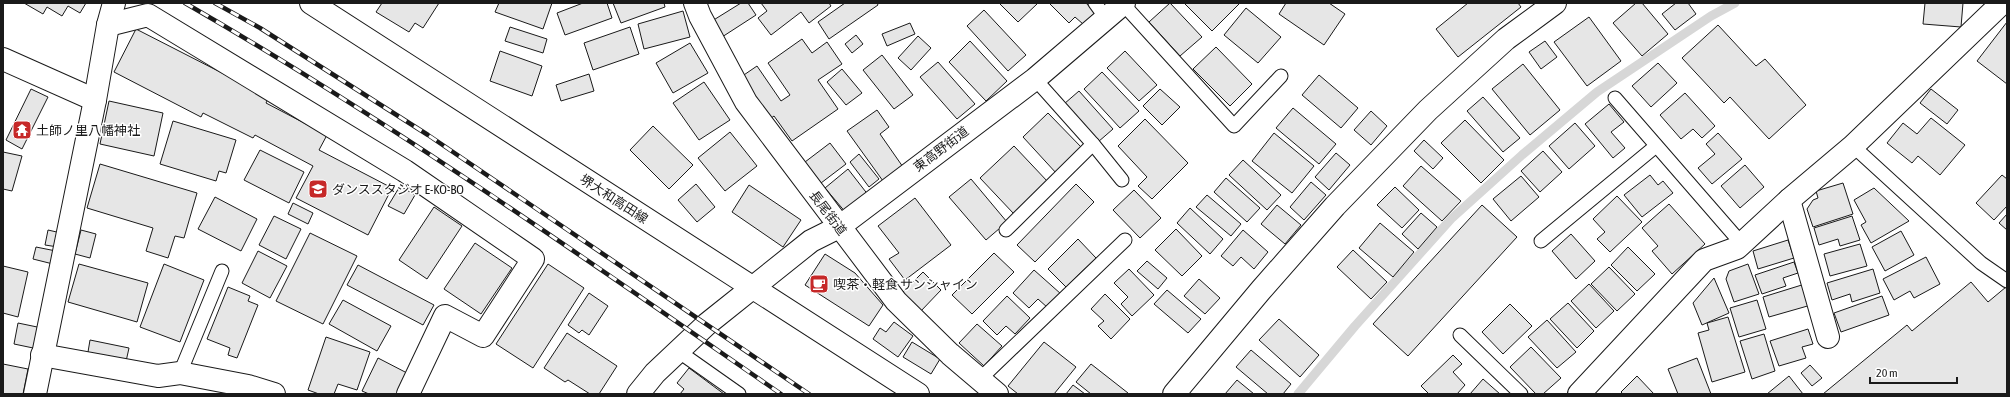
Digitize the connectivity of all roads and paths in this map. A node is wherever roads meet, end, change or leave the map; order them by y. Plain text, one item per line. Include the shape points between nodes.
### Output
1 (114, 3) edge
2 (311, 3) edge
3 (695, 3) edge
4 (1124, 3) edge
5 (1555, 3) edge
6 (1999, 6) edge
7 (1100, 10) edge
8 (108, 24) junction
9 (3, 59) edge
10 (1281, 76) dead end
11 (1035, 79) junction
12 (1615, 98) dead end
13 (95, 100) junction
14 (1093, 144) junction
15 (1656, 146) junction
16 (1853, 146) junction
17 (1122, 180) dead end
18 (1789, 200) junction
19 (839, 227) junction
20 (1006, 230) dead end
21 (1125, 240) dead end
22 (1541, 241) dead end
23 (1742, 244) junction
24 (222, 271) dead end
25 (2007, 281) edge
26 (753, 289) junction
27 (1460, 335) dead end
28 (1828, 337) dead end
29 (678, 351) junction
30 (42, 355) junction
31 (180, 373) junction
32 (980, 379) junction
33 (228, 388) edge
34 (35, 394) edge
35 (274, 394) edge
36 (408, 394) edge
37 (638, 394) edge
38 (739, 394) edge
39 (918, 394) edge
40 (998, 394) edge
41 (1174, 394) edge
42 (1521, 394) edge
43 (1579, 394) edge

1 - 8 street
2 - 26 street, 堺大和高田線
3 - 19 street, 長尾街道 via 746,102
4 - 7 street, 東高野街道
4 - 10 lane via 1234,126
5 - 41 street via 1506,39 1428,110 1335,206
6 - 16 street
7 - 11 street, 東高野街道
8 - 13 street
8 - 36 street via 148,16 405,171 533,259 483,336 445,316
9 - 13 street
11 - 14 lane
11 - 19 street, 東高野街道
12 - 15 lane
13 - 30 street
14 - 17 lane
14 - 20 lane
15 - 22 lane
15 - 23 lane
16 - 18 street
16 - 25 lane via 1981,263
18 - 23 street
18 - 28 street
19 - 26 street, 東高野街道 via 811,241
19 - 32 street, 長尾街道 via 896,301 950,354
21 - 32 lane
23 - 43 street via 1704,260
24 - 31 lane
26 - 29 street, 東高野街道 via 707,324
26 - 39 street, 堺大和高田線
27 - 42 lane
29 - 37 street, 東高野街道
29 - 38 lane
30 - 31 street via 158,376
30 - 34 street
31 - 33 street
32 - 40 street, 長尾街道
33 - 35 street via 248,386

